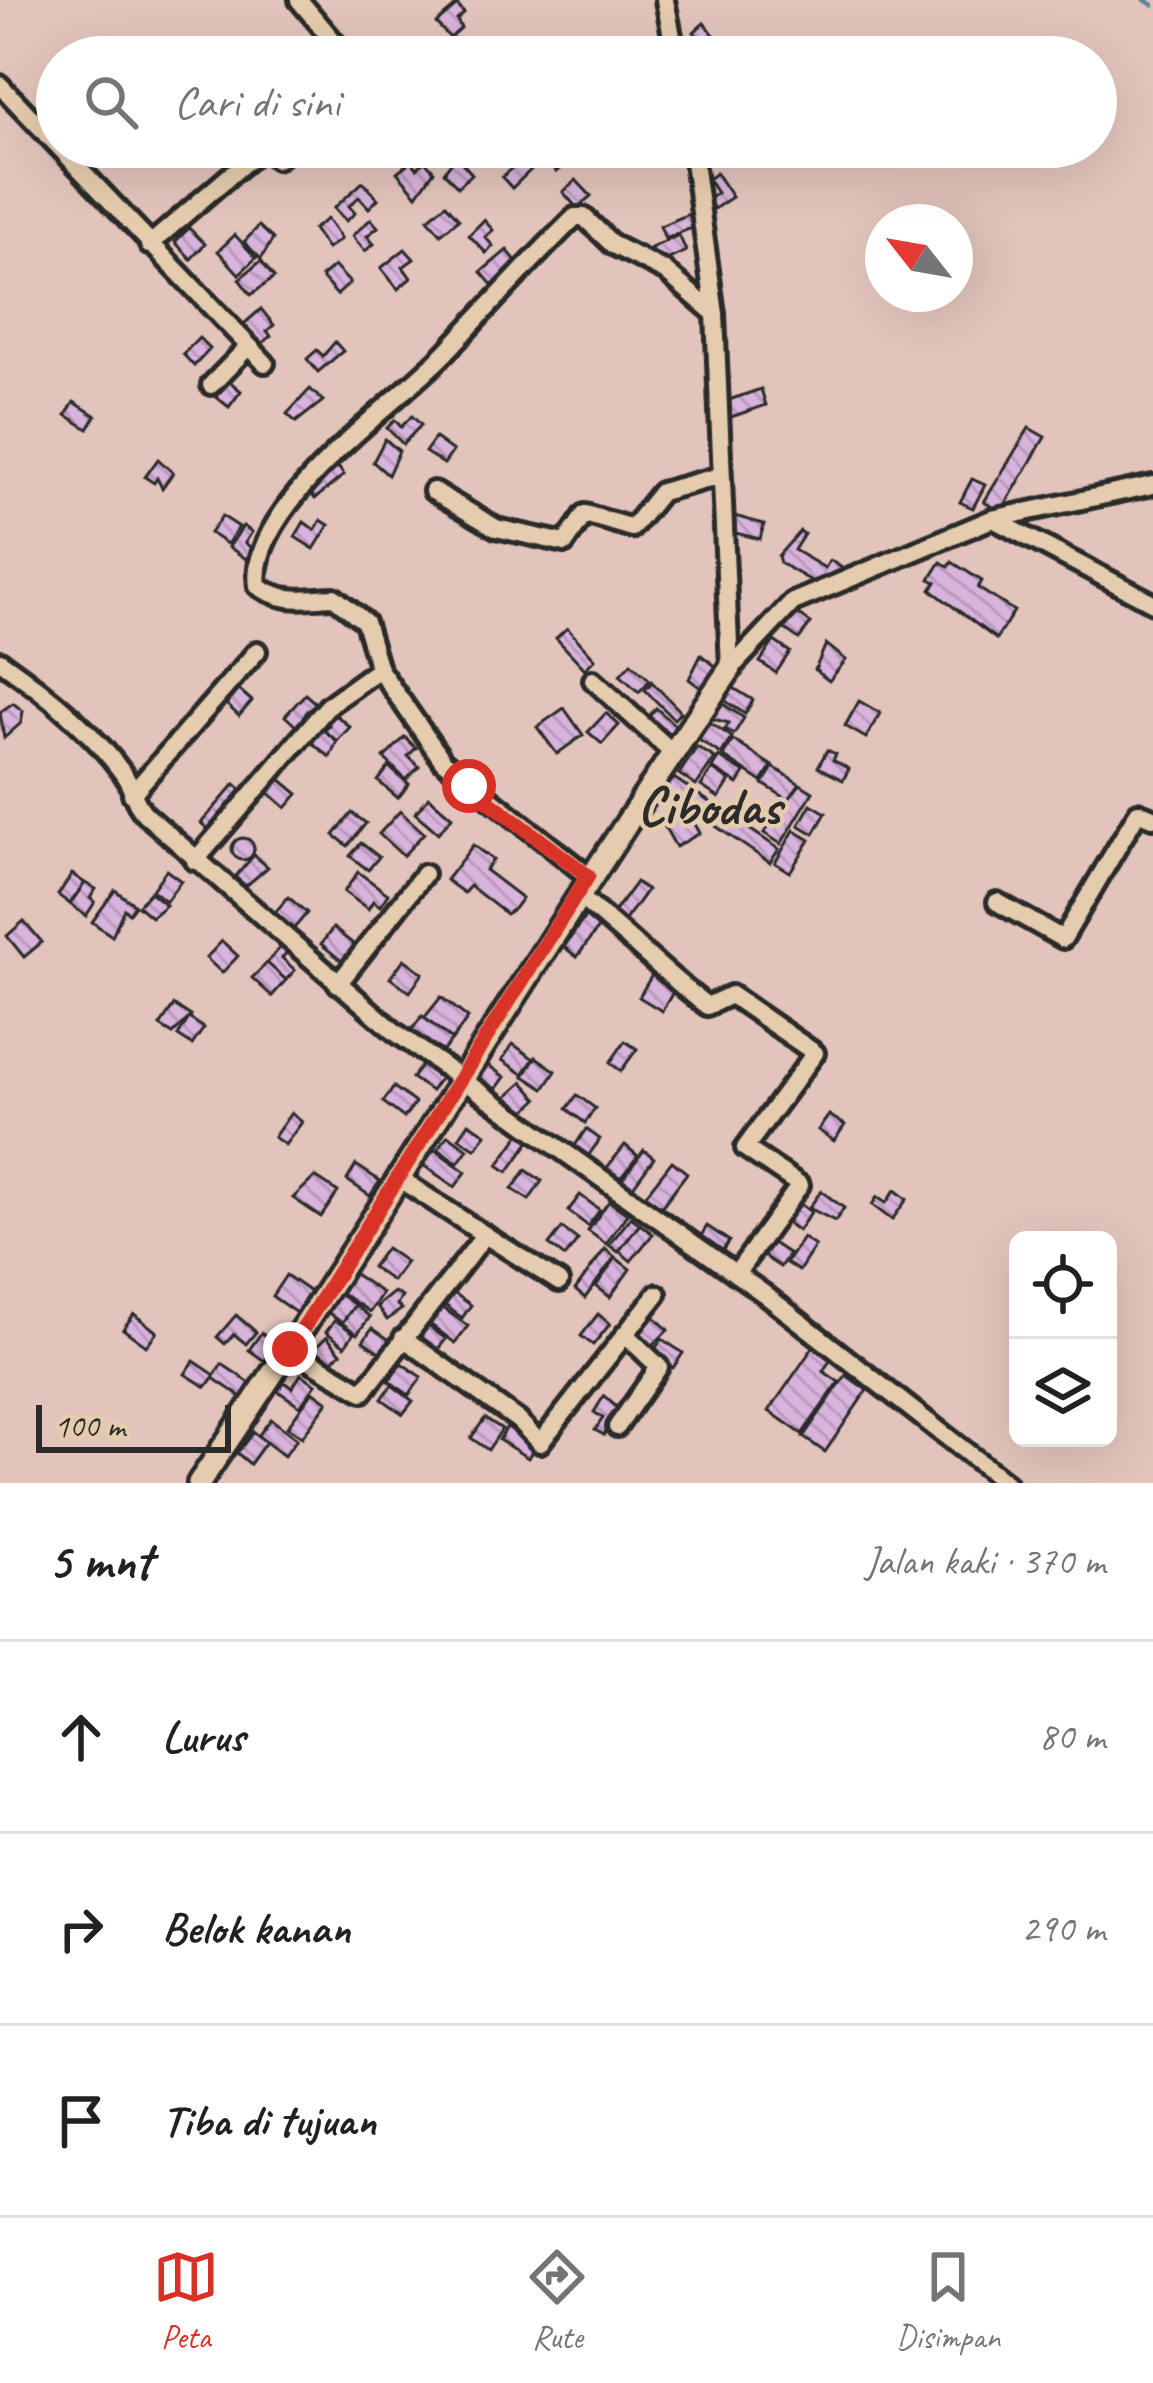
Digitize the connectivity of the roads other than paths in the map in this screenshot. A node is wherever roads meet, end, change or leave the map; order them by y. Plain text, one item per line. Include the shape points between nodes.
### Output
1 (299, 0) edge
2 (665, 0) edge
3 (329, 36) edge
4 (672, 36) edge
5 (0, 85) edge
6 (36, 123) edge
7 (78, 168) edge
8 (239, 168) edge
9 (695, 168) edge
10 (149, 245) junction
11 (716, 314) junction
12 (247, 348) junction
13 (265, 362) dead end
14 (211, 385) dead end
15 (720, 476) junction
16 (1151, 483) edge
17 (433, 491) dead end
18 (992, 519) junction
19 (1153, 603) edge
20 (257, 651) dead end
21 (0, 661) edge
22 (379, 669) junction
23 (730, 669) junction
24 (593, 680) dead end
25 (673, 753) junction
26 (132, 794) junction
27 (1153, 818) edge
28 (196, 861) junction
29 (424, 874) dead end
30 (582, 885) junction
31 (997, 902) dead end
32 (338, 984) junction
33 (461, 1082) junction
34 (400, 1179) junction
35 (485, 1235) junction
36 (736, 1274) junction
37 (559, 1282) dead end
38 (657, 1294) dead end
39 (625, 1334) junction
40 (404, 1338) junction
41 (290, 1349) junction
42 (617, 1427) dead end
43 (199, 1483) edge
44 (1006, 1483) edge

1 - 3 street
2 - 4 street
5 - 6 street
7 - 10 street
8 - 10 street
9 - 11 street
10 - 12 street
11 - 15 street
11 - 22 street via 578,216 320,468 267,542 258,586 290,600 341,602 365,622
12 - 13 street
12 - 14 street
15 - 17 street via 661,492 632,528 585,514 565,543 496,528
15 - 23 street
16 - 18 street
18 - 19 street
18 - 23 street via 794,602
20 - 26 street
21 - 26 street via 39,689
22 - 28 street via 329,705
22 - 30 street via 443,761
23 - 25 main road
24 - 25 street
25 - 30 main road
26 - 28 street
27 - 31 street via 1138,812 1063,939
28 - 32 street
29 - 32 street
30 - 33 main road
30 - 36 street via 650,963 707,1006 731,995 814,1053 746,1148 800,1185
32 - 33 street
33 - 34 main road
33 - 36 street
34 - 35 street
34 - 41 main road
35 - 37 street
35 - 40 street
36 - 44 street
38 - 39 street
39 - 40 street via 540,1443
39 - 42 street via 658,1366
40 - 41 street via 359,1394
41 - 43 main road

